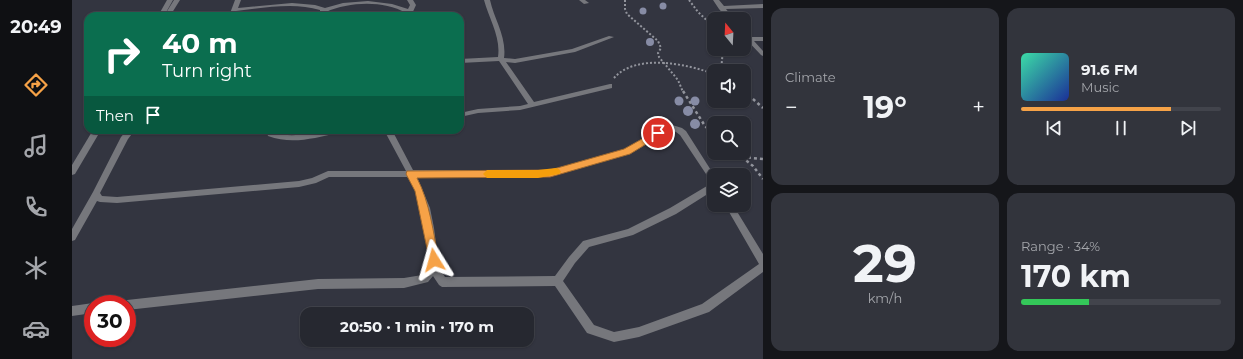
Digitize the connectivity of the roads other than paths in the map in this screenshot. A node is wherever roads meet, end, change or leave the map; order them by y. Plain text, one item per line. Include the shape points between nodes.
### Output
1 (170, 0) edge
2 (177, 0) edge
3 (238, 0) edge
4 (402, 0) edge
5 (410, 0) edge
6 (487, 0) edge
7 (716, 0) edge
8 (395, 2) junction
9 (340, 4) junction
10 (313, 5) junction
11 (763, 6) edge
12 (721, 8) junction
13 (234, 10) joint
14 (163, 12) edge
15 (170, 12) edge
16 (323, 12) edge
17 (327, 12) edge
18 (408, 12) edge
19 (410, 12) edge
20 (725, 12) edge
21 (611, 37) dead end
22 (751, 39) edge
23 (763, 39) edge
24 (751, 41) edge
25 (763, 54) edge
26 (501, 59) junction
27 (464, 61) edge
28 (610, 86) road end
29 (532, 105) junction
30 (464, 114) edge
31 (95, 134) edge
32 (128, 134) edge
33 (271, 134) edge
34 (316, 134) edge
35 (390, 134) edge
36 (707, 170) edge
37 (72, 172) edge
38 (410, 174) junction
39 (707, 190) edge
40 (96, 194) junction
41 (733, 212) edge
42 (72, 237) edge
43 (763, 262) edge
44 (763, 267) edge
45 (434, 268) junction
46 (557, 282) junction
47 (136, 304) edge
48 (84, 309) edge
49 (72, 311) edge

1 - 14 street
2 - 15 street
3 - 13 street
4 - 8 street
5 - 19 street via 413,5
6 - 26 street via 500,39 503,52
7 - 12 street
8 - 9 street via 370,0
8 - 18 street
9 - 10 street via 326,2
9 - 17 street
10 - 13 street via 295,4
10 - 16 street
11 - 12 street
12 - 20 street
21 - 26 street via 573,51 515,61
22 - 23 street
24 - 25 street
26 - 27 street
26 - 29 street
28 - 29 street
29 - 30 street
31 - 37 street
32 - 40 street
33 - 34 street via 278,138
35 - 38 street
36 - 38 street via 683,133 669,127 627,152 550,174
38 - 40 street via 328,174 299,184 117,200 100,200
38 - 45 street via 419,191 427,219
39 - 46 street via 673,211 630,232 586,244
40 - 42 street
41 - 43 street
44 - 46 street via 705,308 639,332 614,337 591,329
45 - 46 street via 442,282
45 - 47 street via 425,279 404,282 318,284
48 - 49 street

